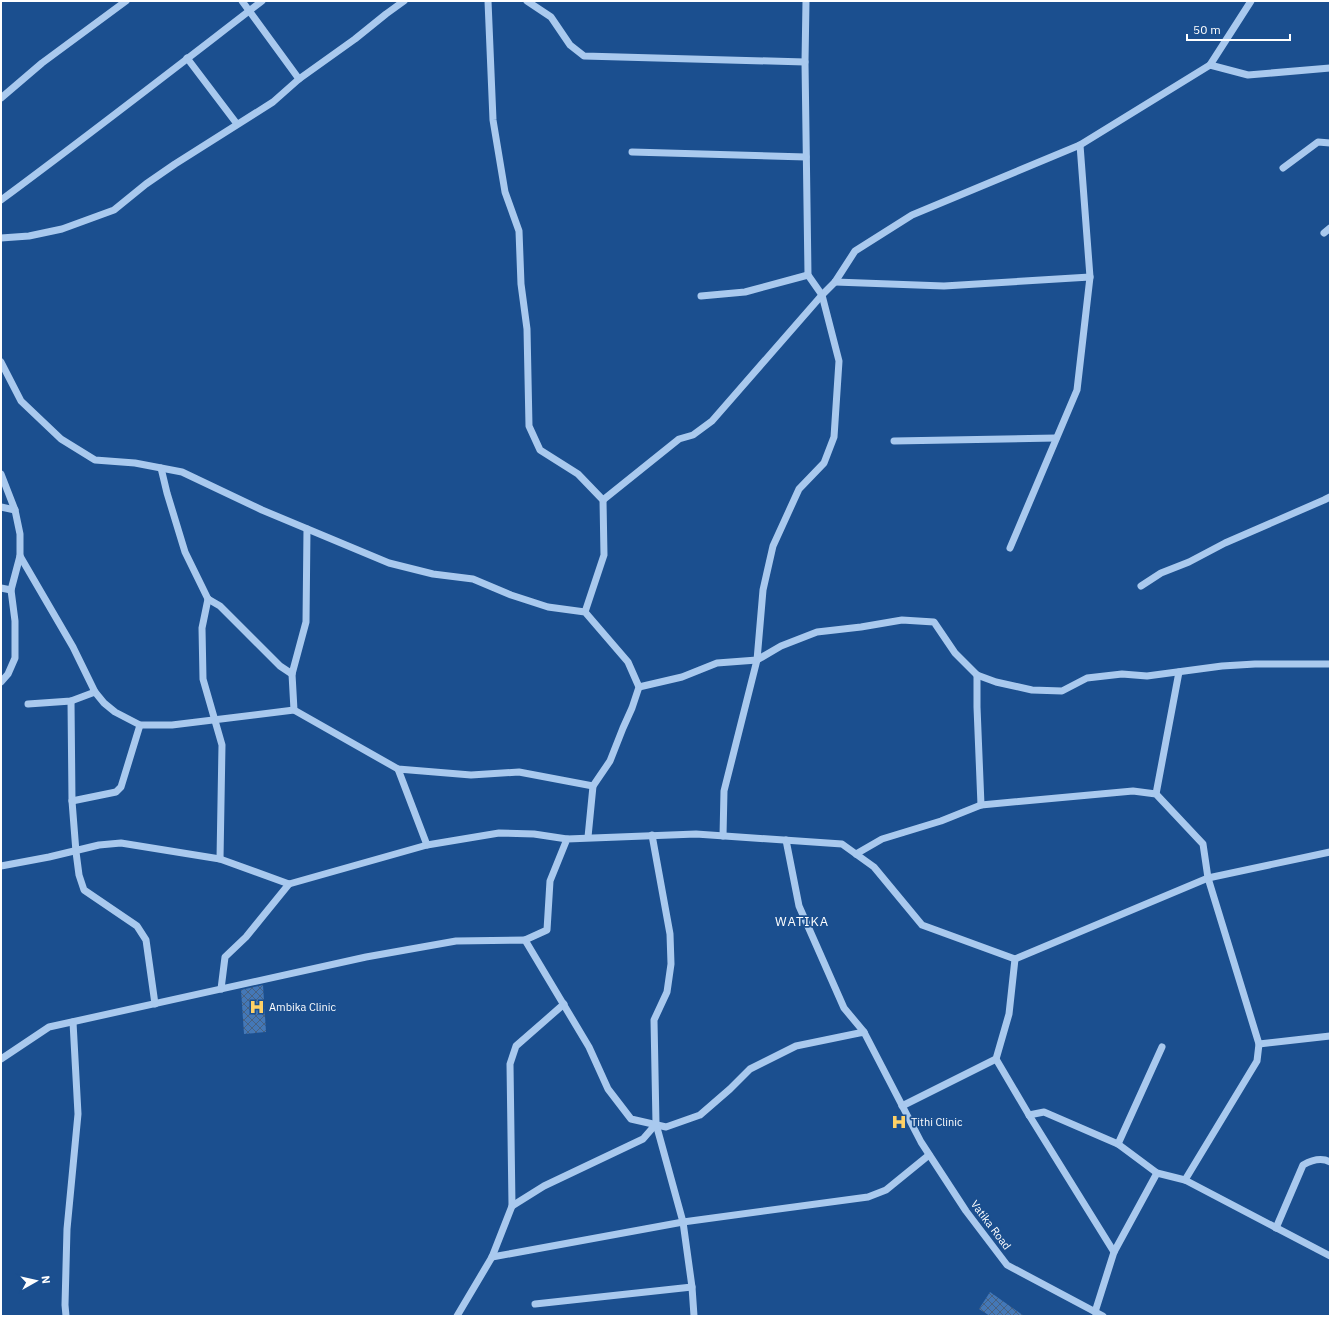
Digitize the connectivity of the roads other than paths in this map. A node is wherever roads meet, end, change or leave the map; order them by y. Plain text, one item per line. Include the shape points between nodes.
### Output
1 (126, 1) edge
2 (242, 1) edge
3 (262, 1) edge
4 (404, 1) edge
5 (488, 1) edge
6 (527, 1) edge
7 (806, 1) edge
8 (1251, 1) edge
9 (249, 11) junction
10 (187, 58) junction
11 (805, 62) junction
12 (1210, 65) junction
13 (1330, 68) edge
14 (299, 79) junction
15 (1, 98) edge
16 (237, 124) junction
17 (1330, 144) edge
18 (1080, 145) junction
19 (632, 152) dead end
20 (806, 157) junction
21 (1283, 168) dead end
22 (1, 200) edge
23 (1, 238) edge
24 (808, 275) junction
25 (1090, 277) junction
26 (835, 282) junction
27 (701, 296) dead end
28 (822, 296) junction
29 (1, 362) edge
30 (1056, 438) junction
31 (894, 441) dead end
32 (161, 468) junction
33 (1, 474) edge
34 (1330, 497) edge
35 (603, 500) junction
36 (1, 507) edge
37 (16, 510) junction
38 (307, 529) junction
39 (1010, 548) dead end
40 (20, 556) junction
41 (1141, 586) dead end
42 (1, 588) edge
43 (11, 590) junction
44 (208, 599) junction
45 (585, 612) junction
46 (757, 660) junction
47 (1330, 664) edge
48 (1179, 672) junction
49 (292, 674) junction
50 (977, 675) junction
51 (1, 682) edge
52 (639, 687) junction
53 (95, 692) junction
54 (71, 702) junction
55 (28, 704) dead end
56 (294, 710) junction
57 (215, 720) junction
58 (140, 724) junction
59 (398, 770) junction
60 (593, 786) junction
61 (1156, 794) junction
62 (72, 801) junction
63 (981, 805) junction
64 (652, 835) junction
65 (723, 836) junction
66 (588, 837) junction
67 (567, 838) junction
68 (786, 840) junction
69 (427, 845) junction
70 (76, 852) junction
71 (1330, 852) edge
72 (856, 854) junction
73 (220, 859) junction
74 (1, 866) edge
75 (1208, 878) junction
76 (289, 884) junction
77 (525, 940) junction
78 (1015, 959) junction
79 (221, 989) junction
80 (154, 1004) junction
81 (564, 1004) junction
82 (73, 1022) junction
83 (864, 1032) junction
84 (1330, 1036) edge
85 (1259, 1044) junction
86 (1162, 1047) dead end
87 (2, 1056) edge
88 (996, 1059) junction
89 (902, 1106) junction
90 (1029, 1115) junction
91 (656, 1124) junction
92 (1118, 1144) junction
93 (929, 1154) junction
94 (1330, 1162) edge
95 (1157, 1173) junction
96 (1185, 1180) junction
97 (512, 1206) junction
98 (683, 1222) junction
99 (1276, 1228) junction
100 (1114, 1252) junction
101 (1330, 1256) edge
102 (492, 1257) junction
103 (692, 1287) junction
104 (535, 1304) dead end
105 (1095, 1312) junction
106 (66, 1316) edge
107 (457, 1316) edge
108 (694, 1316) edge
109 (1103, 1316) edge

1 - 15 street via 42,63
2 - 9 street
3 - 9 street
4 - 14 street
5 - 35 street via 493,120 505,192 519,231 527,329 529,426 540,450 578,474
6 - 11 street via 551,17 570,45 584,56
7 - 11 street
8 - 12 street
9 - 10 street
9 - 14 street
10 - 16 street
10 - 22 street
11 - 20 street
12 - 13 street via 1248,75
12 - 18 street
14 - 16 street via 273,102
16 - 23 street via 146,184 114,210 62,229 29,236
17 - 21 street via 1318,142
18 - 25 street
18 - 26 street via 912,215 855,251
19 - 20 street
20 - 24 street
24 - 27 street via 745,292
24 - 28 street
25 - 26 street via 944,286
25 - 30 street via 1077,390
26 - 28 street
28 - 35 street via 712,421 693,435 680,439
28 - 46 street via 838,361 834,437 824,463 799,489 773,546 763,590
29 - 32 street via 21,401 61,439 95,460
30 - 31 street
30 - 39 street
32 - 38 street via 182,472
32 - 44 street via 185,552
33 - 37 street
34 - 41 street via 1161,573
35 - 45 street via 604,554
36 - 37 street
37 - 40 street
38 - 45 street via 389,563 433,574 473,579 548,607
38 - 49 street via 306,622
40 - 43 street
40 - 53 street via 73,647
42 - 43 street
43 - 51 street via 15,621 15,658 8,674
44 - 49 street via 220,606 280,666
44 - 57 street via 202,628 203,679
45 - 52 street via 628,662
46 - 50 street via 781,646 817,632 902,620 934,622 955,654
46 - 52 street via 717,664
46 - 65 street via 724,791
47 - 48 street via 1255,664
48 - 50 street via 1087,678 1062,691 1032,690
48 - 61 street
49 - 56 street
50 - 63 street
52 - 60 street via 610,761
53 - 54 street
53 - 58 street via 115,712
54 - 55 street
54 - 62 street
56 - 57 street
56 - 59 street
57 - 58 street via 172,725
57 - 73 street via 222,745
58 - 62 street via 121,787 116,792
59 - 60 street via 471,775 519,772
59 - 69 street
60 - 66 street
61 - 63 street via 1133,792
61 - 75 street via 1203,844
62 - 70 street
63 - 72 street via 941,821 882,839
64 - 65 street
64 - 66 street
64 - 91 street via 670,934 672,964 667,992 654,1020
65 - 68 street
66 - 67 street
67 - 69 street via 499,833
67 - 77 street via 550,881 547,930
68 - 72 street via 842,844
68 - 83 street, Vatika Road via 799,906 844,1008
69 - 76 street
70 - 73 street via 99,845 121,843
70 - 74 street
70 - 80 street via 84,890 137,926 146,940
71 - 75 street
72 - 78 street via 874,867 922,925
73 - 76 street
75 - 78 street
75 - 85 street
76 - 79 street via 246,938 225,957
77 - 79 street via 456,941 366,957
77 - 81 street
78 - 88 street via 1009,1014
79 - 80 street
80 - 82 street
81 - 91 street via 590,1047 608,1089 632,1119
81 - 97 street via 516,1046 510,1064
82 - 87 street via 49,1027
82 - 106 street via 78,1114 66,1229
83 - 89 street, Vatika Road
83 - 91 street via 796,1046 750,1069 700,1115 666,1127
84 - 85 street
85 - 96 street via 1258,1061
86 - 92 street
88 - 89 street
88 - 90 street
89 - 93 street, Vatika Road
90 - 92 street via 1044,1112
90 - 100 street
91 - 97 street via 643,1139 544,1186
91 - 98 street
92 - 95 street
93 - 98 street via 886,1190 868,1196
93 - 105 street, Vatika Road via 966,1211 1007,1265
94 - 99 street via 1324,1159 1309,1161 1303,1165
95 - 96 street
95 - 100 street
96 - 99 street
97 - 102 street
98 - 102 street
98 - 103 street
99 - 101 street
100 - 105 street
102 - 107 street
103 - 104 street
103 - 108 street
105 - 109 street, Vatika Road

